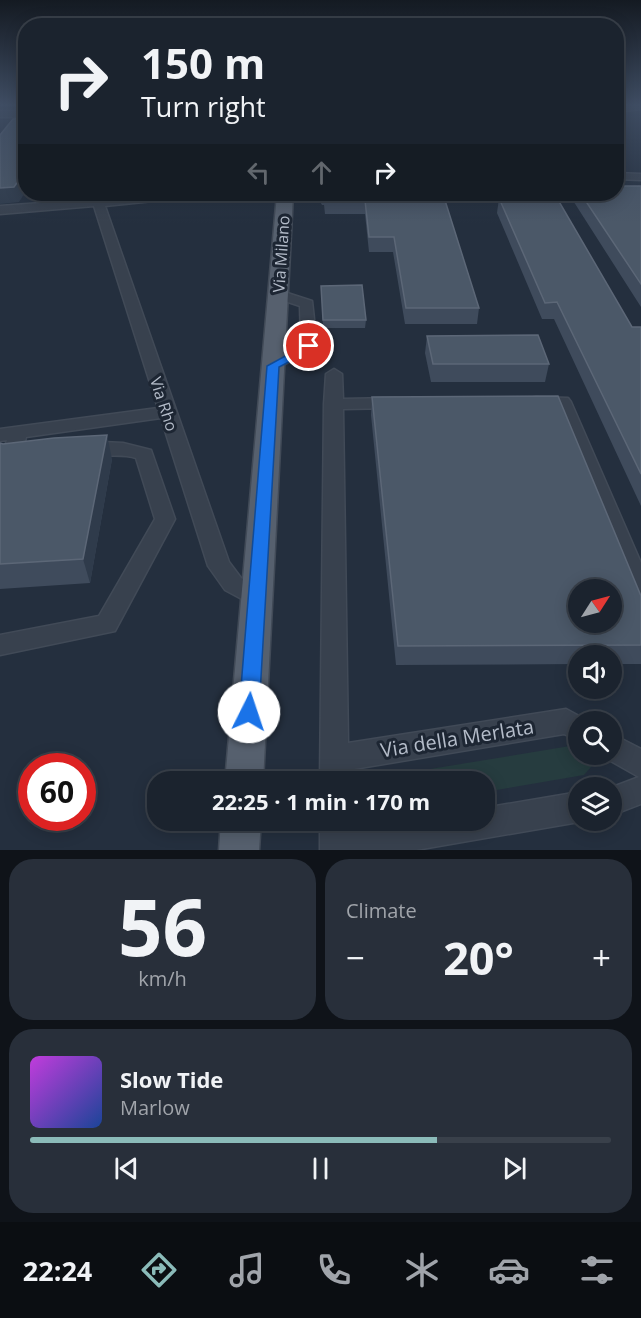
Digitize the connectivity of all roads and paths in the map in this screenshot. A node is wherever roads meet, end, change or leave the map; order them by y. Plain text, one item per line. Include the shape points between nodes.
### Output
1 (624, 176) edge
2 (641, 177) edge
3 (70, 201) edge
4 (102, 201) edge
5 (285, 201) edge
6 (0, 210) edge
7 (278, 294) junction
8 (273, 366) junction
9 (333, 374) dead end
10 (516, 402) edge
11 (413, 403) edge
12 (333, 404) junction
13 (167, 412) junction
14 (9, 434) edge
15 (66, 453) edge
16 (33, 457) edge
17 (641, 589) edge
18 (257, 597) junction
19 (0, 645) edge
20 (568, 722) edge
21 (622, 753) edge
22 (641, 764) edge
23 (334, 770) edge
24 (245, 771) edge
25 (641, 790) edge
26 (622, 797) edge
27 (568, 808) edge
28 (241, 831) edge
29 (335, 840) edge
30 (239, 850) edge

1 - 2 street
3 - 6 street
4 - 13 street, Via Rho
5 - 7 main road, Via Milano
7 - 8 main road, Via Milano
7 - 8 street via 307,304 309,346
8 - 18 main road, Via Milano
9 - 12 street
10 - 17 street via 562,402
11 - 12 street
12 - 23 street
13 - 14 street
13 - 18 street, Via Rho via 219,566 233,584
14 - 16 street via 11,460
15 - 19 street via 109,447 144,454 165,519 107,624
18 - 24 main road, Via Milano
20 - 23 street, Via della Merlata
21 - 22 street
25 - 26 street
27 - 29 street
28 - 30 main road

